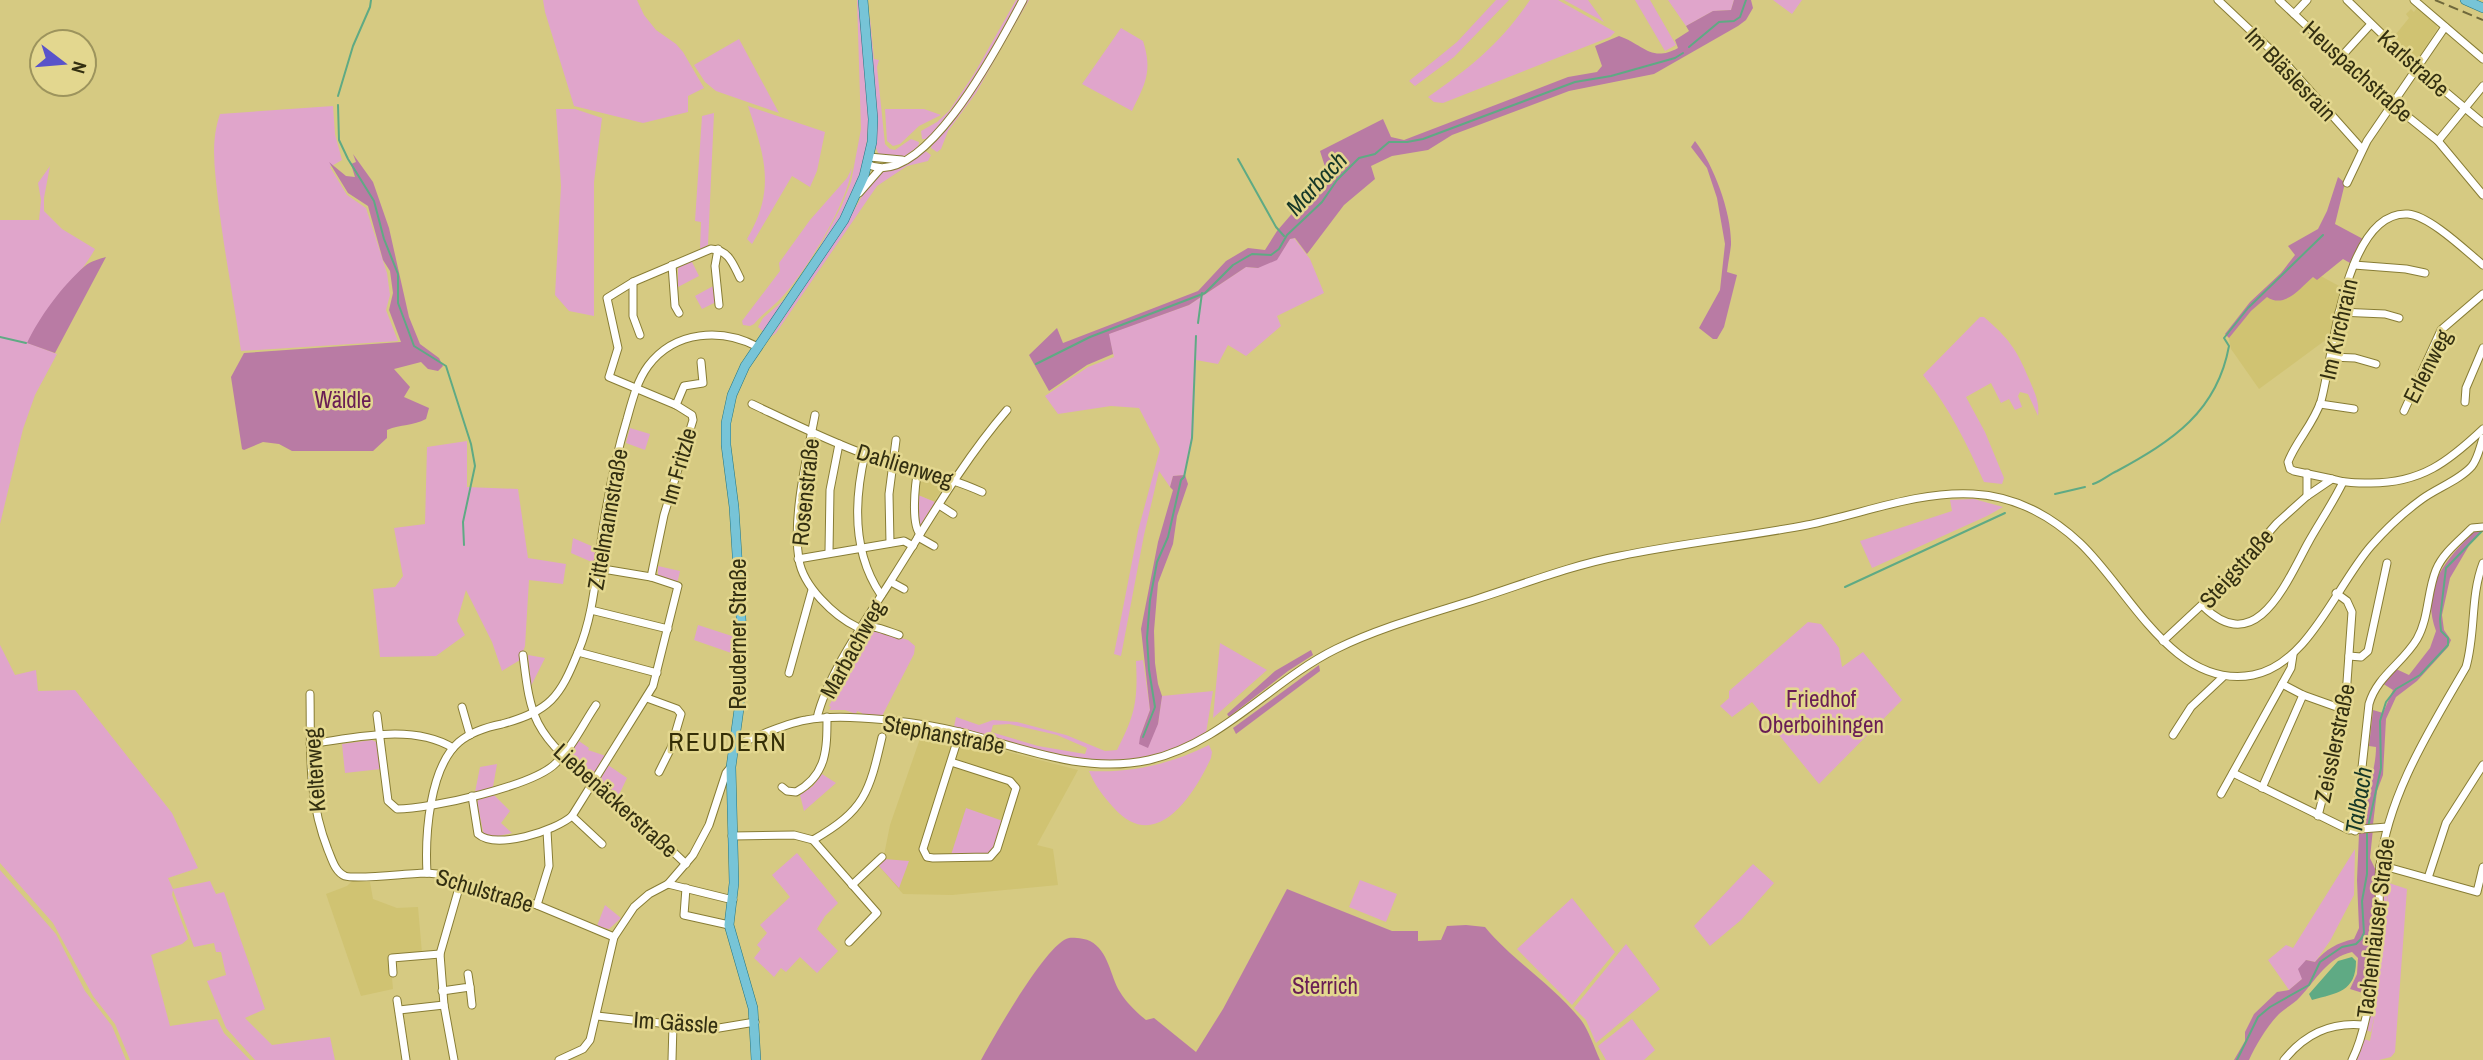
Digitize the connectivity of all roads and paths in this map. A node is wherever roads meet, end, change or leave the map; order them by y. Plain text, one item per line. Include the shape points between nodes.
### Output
1 (863, 0) edge
2 (1023, 0) edge
3 (2218, 0) edge
4 (2279, 0) edge
5 (2307, 0) edge
6 (2347, 0) edge
7 (2414, 0) edge
8 (2465, 0) edge
9 (2483, 8) edge
10 (2294, 14) junction
11 (2371, 24) junction
12 (2442, 25) junction
13 (2340, 58) junction
14 (2483, 59) edge
15 (2417, 68) junction
16 (2483, 86) edge
17 (2392, 103) junction
18 (2465, 108) junction
19 (2483, 123) edge
20 (2438, 141) junction
21 (2362, 149) junction
22 (906, 159) junction
23 (868, 161) junction
24 (880, 169) junction
25 (2347, 183) dead end
26 (2483, 195) edge
27 (856, 196) junction
28 (719, 249) junction
29 (672, 265) junction
30 (2354, 265) junction
31 (2483, 265) edge
32 (2424, 273) dead end
33 (740, 278) dead end
34 (633, 282) junction
35 (2482, 299) edge
36 (719, 304) dead end
37 (2339, 312) junction
38 (679, 313) dead end
39 (2399, 318) dead end
40 (640, 335) dead end
41 (758, 347) junction
42 (2483, 348) edge
43 (2331, 357) junction
44 (701, 362) dead end
45 (2376, 363) dead end
46 (636, 388) junction
47 (2465, 402) dead end
48 (752, 404) dead end
49 (2320, 404) junction
50 (676, 405) junction
51 (2354, 409) dead end
52 (1007, 410) dead end
53 (2404, 411) dead end
54 (815, 415) dead end
55 (2483, 429) edge
56 (812, 432) junction
57 (2483, 438) edge
58 (896, 440) dead end
59 (839, 444) junction
60 (865, 454) junction
61 (892, 463) junction
62 (918, 470) junction
63 (2307, 474) junction
64 (2332, 479) junction
65 (956, 480) junction
66 (2343, 482) junction
67 (982, 492) dead end
68 (2307, 496) junction
69 (939, 505) junction
70 (953, 514) dead end
71 (2482, 527) edge
72 (919, 536) junction
73 (890, 543) junction
74 (913, 546) junction
75 (934, 546) dead end
76 (860, 547) junction
77 (829, 552) junction
78 (799, 559) junction
79 (2387, 563) dead end
80 (2483, 563) edge
81 (597, 568) junction
82 (651, 578) junction
83 (891, 582) junction
84 (904, 589) dead end
85 (812, 590) junction
86 (2336, 593) junction
87 (881, 596) junction
88 (2203, 606) junction
89 (591, 610) junction
90 (668, 629) junction
91 (860, 629) junction
92 (898, 635) dead end
93 (2163, 641) junction
94 (578, 652) junction
95 (523, 655) dead end
96 (2293, 655) junction
97 (2349, 656) junction
98 (657, 673) junction
99 (789, 673) dead end
100 (2224, 676) junction
101 (2282, 684) junction
102 (310, 694) dead end
103 (2303, 695) junction
104 (647, 698) junction
105 (596, 705) dead end
106 (462, 707) dead end
107 (2345, 710) junction
108 (534, 713) junction
109 (377, 715) dead end
110 (817, 718) junction
111 (827, 718) junction
112 (960, 732) junction
113 (379, 735) junction
114 (470, 735) junction
115 (2173, 735) dead end
116 (882, 737) dead end
117 (310, 744) junction
118 (734, 744) junction
119 (453, 748) junction
120 (563, 755) junction
121 (951, 762) junction
122 (2483, 765) edge
123 (731, 767) junction
124 (659, 772) dead end
125 (2233, 773) junction
126 (594, 780) junction
127 (782, 787) dead end
128 (2262, 788) junction
129 (2221, 794) dead end
130 (472, 796) junction
131 (717, 797) junction
132 (731, 797) junction
133 (431, 807) junction
134 (572, 816) junction
135 (2318, 816) junction
136 (2384, 827) junction
137 (2359, 830) junction
138 (547, 831) junction
139 (732, 836) junction
140 (813, 840) junction
141 (602, 844) dead end
142 (882, 857) dead end
143 (686, 864) junction
144 (2380, 865) junction
145 (2483, 867) edge
146 (426, 873) junction
147 (349, 877) joint
148 (2428, 878) junction
149 (461, 881) junction
150 (668, 884) junction
151 (852, 885) junction
152 (686, 888) junction
153 (733, 900) junction
154 (537, 905) junction
155 (729, 925) junction
156 (614, 937) junction
157 (849, 942) dead end
158 (440, 954) junction
159 (393, 973) dead end
160 (468, 974) dead end
161 (470, 987) junction
162 (442, 991) junction
163 (397, 1000) dead end
164 (444, 1004) junction
165 (472, 1005) dead end
166 (399, 1010) junction
167 (597, 1016) junction
168 (755, 1022) junction
169 (673, 1024) junction
170 (2363, 1025) junction
171 (406, 1060) edge
172 (454, 1060) edge
173 (559, 1060) edge
174 (673, 1060) edge
175 (756, 1060) edge
176 (2284, 1060) edge
177 (2352, 1060) edge

1 - 23 main road, Reuderner Straße via 873,119
2 - 22 street via 961,106
3 - 21 street, Im Bläslesrain via 2288,66
4 - 10 street, Heuspachstraße
5 - 10 street
6 - 11 street, Karlstraße
7 - 12 street
8 - 9 main road
10 - 13 street, Heuspachstraße
11 - 13 street
11 - 15 street, Karlstraße
12 - 14 street
12 - 15 street
13 - 17 street, Heuspachstraße
15 - 17 street
15 - 18 street, Karlstraße
16 - 18 street
17 - 20 street, Heuspachstraße
17 - 21 street
18 - 19 street, Karlstraße
18 - 20 street
20 - 26 street, Heuspachstraße
21 - 25 street
22 - 23 street
22 - 24 street
23 - 24 street
23 - 27 main road, Reuderner Straße
24 - 27 street
27 - 41 main road, Reuderner Straße via 833,238
28 - 29 street
28 - 33 street via 728,255
28 - 36 street via 715,266
29 - 34 street
29 - 38 street
30 - 31 street, Im Kirchrain via 2379,226 2404,214 2420,217
30 - 32 street
30 - 37 street, Im Kirchrain
34 - 40 street via 633,316
34 - 46 street, Im Fritzle via 608,295 606,302 618,348 609,377
35 - 53 street, Erlenweg via 2441,330
37 - 39 street via 2385,313
37 - 43 street, Im Kirchrain
41 - 46 street, Zittelmannstraße via 726,335 690,337 656,357
41 - 118 main road, Reuderner Straße via 736,383 725,430 741,619
42 - 47 street
43 - 45 street
43 - 49 street, Im Kirchrain
44 - 50 street via 703,383 684,386
46 - 50 street, Im Fritzle
46 - 81 street, Zittelmannstraße via 611,476
48 - 56 street, Dahlienweg
49 - 51 street
49 - 63 street, Im Kirchrain via 2288,462 2290,469
50 - 82 street, Im Fritzle via 690,412 693,421 664,514
52 - 65 street, Marbachweg
54 - 56 street, Rosenstraße
55 - 66 street via 2437,467 2417,477 2383,483
56 - 59 street, Dahlienweg
56 - 78 street, Rosenstraße via 800,505
57 - 86 street via 2471,468 2423,498 2389,528
58 - 61 street
59 - 60 street, Dahlienweg
59 - 77 street via 830,489
60 - 61 street, Dahlienweg
60 - 76 street via 859,491
61 - 62 street, Dahlienweg
61 - 73 street
62 - 65 street, Dahlienweg
62 - 72 street via 915,510
63 - 64 street
63 - 68 street
64 - 66 street
64 - 68 street, Steigstraße
65 - 67 street, Dahlienweg
65 - 69 street, Marbachweg
66 - 88 street via 2287,583 2265,612 2235,625
68 - 88 street, Steigstraße via 2259,541
69 - 70 street
69 - 72 street, Marbachweg
71 - 137 street via 2472,528 2440,562 2417,639 2374,690
72 - 74 street, Marbachweg
72 - 75 street
73 - 74 street via 904,541
73 - 76 street
74 - 83 street, Marbachweg
76 - 77 street
76 - 87 street
77 - 78 street
78 - 85 street, Rosenstraße
79 - 97 street via 2368,651 2361,657
80 - 136 street, Tachenhäuser Straße via 2473,600 2466,667
81 - 82 street
81 - 89 street, Zittelmannstraße
82 - 90 street via 678,586
83 - 84 street, Marbachweg
83 - 87 street, Marbachweg
85 - 91 street, Rosenstraße
85 - 99 street
86 - 96 street
86 - 97 street, Zeisslerstraße via 2351,607
87 - 91 street, Marbachweg
88 - 93 street, Steigstraße
89 - 90 street
89 - 94 street, Zittelmannstraße
90 - 98 street
91 - 92 street, Rosenstraße via 870,626
91 - 110 street, Marbachweg
93 - 100 street, Stephanstraße via 2186,661
93 - 112 street, Stephanstraße via 2092,555 2055,523 2002,498 1942,495 1823,522 1586,564 1392,626 1338,648 1220,729 1150,760 1096,765 1059,760
94 - 98 street
94 - 108 street, Zittelmannstraße via 563,684
95 - 108 street, Liebenäckerstraße
96 - 100 street via 2265,672
96 - 101 street
97 - 107 street, Zeisslerstraße
98 - 104 street
100 - 115 street via 2191,707
101 - 103 street
101 - 125 street
102 - 117 street, Kelterweg
103 - 107 street
103 - 128 street
104 - 124 street via 681,714
104 - 126 street
105 - 120 street
106 - 114 street
107 - 135 street, Zeisslerstraße
108 - 114 street, Zittelmannstraße
108 - 120 street, Liebenäckerstraße
109 - 113 street
110 - 111 street, Stephanstraße
110 - 118 street, Stephanstraße via 786,724
111 - 112 street, Stephanstraße
111 - 127 street via 826,754 819,772 796,792
112 - 121 street
113 - 117 street
113 - 119 street via 426,737
113 - 133 street via 391,806 397,810
114 - 119 street, Zittelmannstraße
116 - 140 street via 864,797 849,816
117 - 147 street, Kelterweg via 316,818 336,869
118 - 123 main road, Reuderner Straße
119 - 133 street, Zittelmannstraße
120 - 126 street, Liebenäckerstraße
120 - 130 street via 537,778
121 - 121 street via 1010,781 1016,788 997,849 990,857 926,857 923,849
122 - 148 street via 2446,823
123 - 131 street
123 - 132 main road, Reuderner Straße
125 - 128 street
125 - 129 street
126 - 134 street
126 - 143 street, Liebenäckerstraße
128 - 135 street
130 - 133 street
130 - 138 street via 478,834 485,840
131 - 132 street
131 - 143 street via 704,837
132 - 139 main road, Reuderner Straße
133 - 146 street, Zittelmannstraße via 425,839
134 - 138 street
134 - 141 street
135 - 137 street
136 - 137 street
136 - 144 street, Tachenhäuser Straße
138 - 154 street via 549,866
139 - 140 street via 794,835
139 - 153 main road, Reuderner Straße
140 - 151 street
142 - 151 street
143 - 150 street
144 - 148 street
144 - 170 street, Tachenhäuser Straße via 2379,908
145 - 148 street via 2477,892
146 - 147 street, Schulstraße
146 - 149 street, Schulstraße
149 - 154 street, Schulstraße
149 - 158 street
150 - 152 street
150 - 156 street via 634,907
151 - 157 street via 877,913
152 - 153 street
152 - 155 street via 684,915
153 - 155 main road, Reuderner Straße
154 - 156 street, Schulstraße
155 - 168 main road, Reuderner Straße
156 - 167 street
158 - 159 street via 392,958
158 - 162 street
160 - 161 street
161 - 162 street
161 - 165 street
162 - 164 street
163 - 166 street
164 - 166 street
164 - 172 street
166 - 171 street
167 - 169 street, Im Gässle
167 - 173 street via 583,1049
168 - 169 street, Im Gässle via 713,1030
168 - 175 main road, Reuderner Straße
169 - 174 street
170 - 176 street via 2338,1025 2313,1033
170 - 177 street, Tachenhäuser Straße

